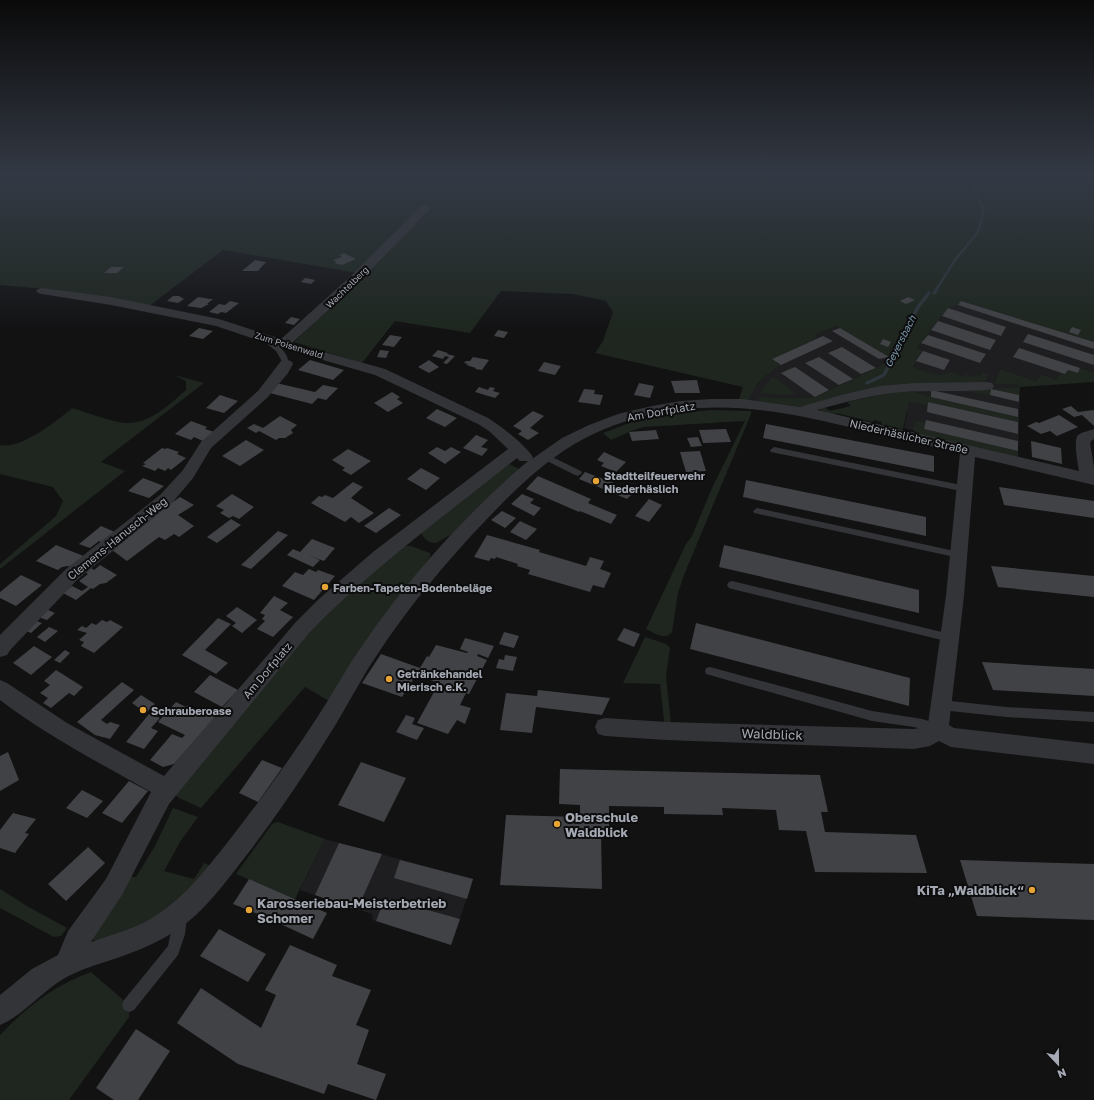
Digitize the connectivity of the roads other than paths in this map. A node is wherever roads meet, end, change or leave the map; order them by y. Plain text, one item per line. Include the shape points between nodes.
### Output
1 (406, 228) edge
2 (42, 291) dead end
3 (262, 337) junction
4 (282, 344) junction
5 (286, 364) joint
6 (987, 386) dead end
7 (729, 404) joint
8 (801, 411) junction
9 (1094, 434) edge
10 (518, 449) junction
11 (774, 450) dead end
12 (968, 450) junction
13 (538, 461) junction
14 (578, 473) dead end
15 (1091, 479) edge
16 (966, 489) junction
17 (757, 511) dead end
18 (958, 555) junction
19 (732, 585) dead end
20 (950, 638) junction
21 (0, 649) edge
22 (710, 671) dead end
23 (0, 689) edge
24 (941, 705) junction
25 (1094, 717) edge
26 (604, 727) dead end
27 (938, 729) junction
28 (1094, 754) edge
29 (166, 790) junction
30 (180, 914) junction
31 (67, 963) junction
32 (129, 1005) dead end
33 (0, 1012) edge

1 - 4 street, Wachtelberg via 334,300
2 - 3 street, Zum Poisenwald via 111,301 219,323
3 - 4 street, Zum Poisenwald
3 - 5 lane, Clemens-Hanusch-Weg via 278,349
4 - 10 street, Zum Poisenwald via 380,372 483,421
5 - 21 street, Clemens-Hanusch-Weg via 263,394 206,445 188,474 166,499 72,574
6 - 8 street via 890,389 837,400
7 - 8 street, Niederhäslicher Straße
7 - 13 street, Am Dorfplatz via 692,404 625,416 568,441
8 - 12 street, Niederhäslicher Straße
9 - 15 street, Niederhäslicher Straße via 1084,438 1083,443
10 - 13 street
10 - 29 street, Am Dorfplatz via 395,544 318,610
11 - 16 lane
12 - 15 street, Niederhäslicher Straße
12 - 16 street
13 - 14 lane
13 - 30 street, Am Dorfplatz via 436,562 371,648 273,808
16 - 18 street
17 - 18 lane
18 - 20 street
19 - 20 lane
20 - 24 street
22 - 27 lane via 872,716 917,722
23 - 29 street via 57,728
24 - 25 lane
24 - 27 street
26 - 27 street, Waldblick via 914,738 930,736
27 - 28 street via 951,737
29 - 31 street, Am Dorfplatz via 139,836 114,887 80,934
30 - 31 street, Am Dorfplatz via 145,936
30 - 32 lane via 174,950
31 - 33 street, Am Dorfplatz via 36,983

